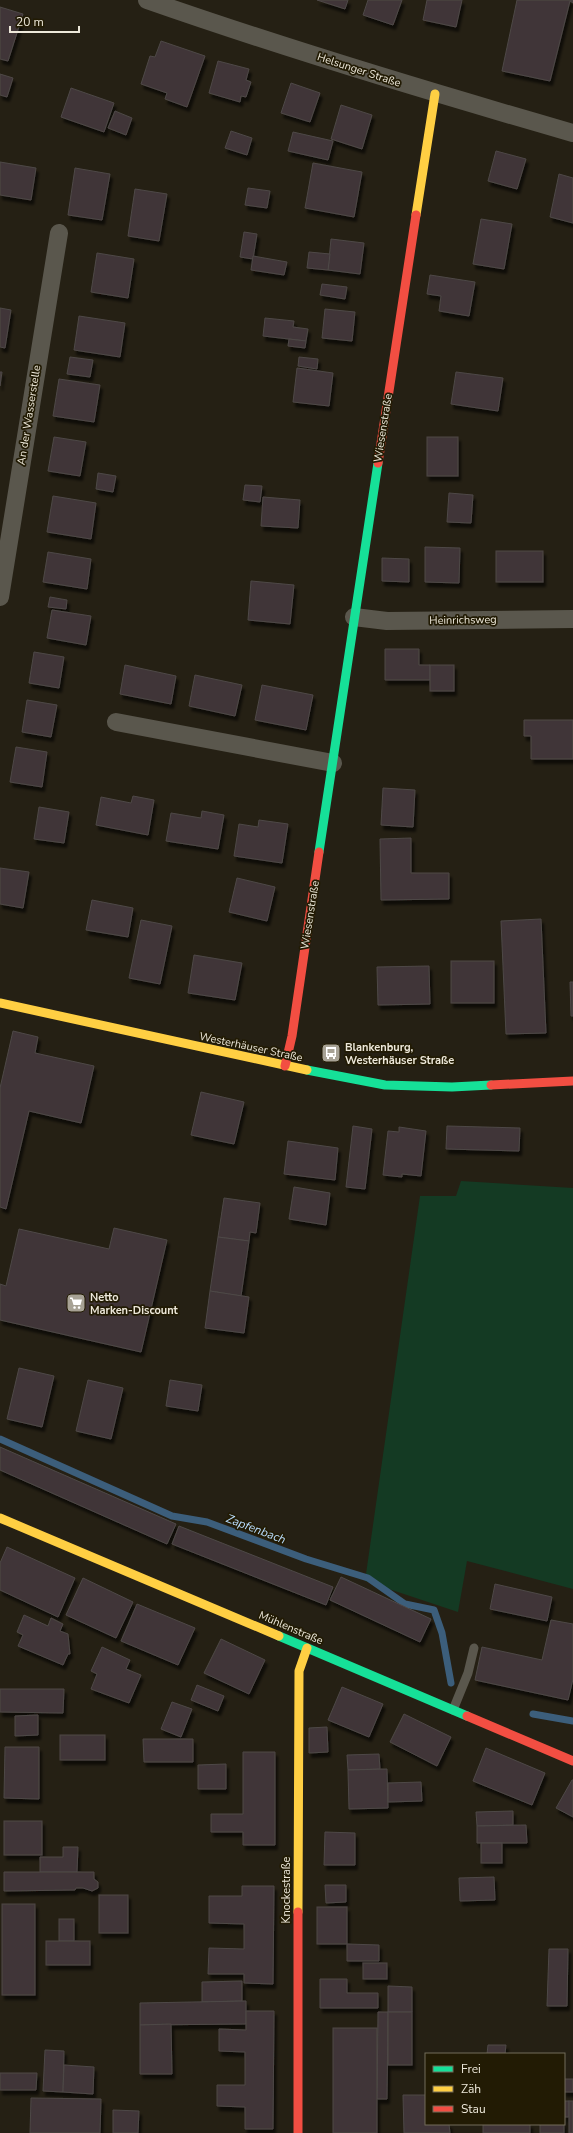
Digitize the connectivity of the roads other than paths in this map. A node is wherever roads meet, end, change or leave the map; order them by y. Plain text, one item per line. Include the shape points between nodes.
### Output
1 (147, 0) edge
2 (435, 94) junction
3 (573, 133) edge
4 (59, 233) dead end
5 (0, 597) edge
6 (354, 617) junction
7 (573, 619) edge
8 (116, 722) dead end
9 (334, 763) junction
10 (0, 1003) edge
11 (285, 1066) junction
12 (573, 1082) edge
13 (0, 1518) edge
14 (307, 1648) junction
15 (474, 1648) dead end
16 (453, 1710) junction
17 (573, 1761) edge
18 (298, 2133) edge

1 - 2 street, Helsunger Straße
2 - 3 street, Helsunger Straße
2 - 6 street, Wiesenstraße
4 - 5 street, An der Wasserstelle
6 - 7 street, Heinrichsweg via 387,621
6 - 9 street, Wiesenstraße
8 - 9 street
9 - 11 street, Wiesenstraße via 292,1036
10 - 11 street, Westerhäuser Straße
11 - 12 street, Westerhäuser Straße via 360,1081 419,1087
13 - 14 street, Mühlenstraße
14 - 16 street, Mühlenstraße
14 - 18 street, Knockestraße via 299,1671
15 - 16 lane via 468,1673
16 - 17 street, Mühlenstraße

